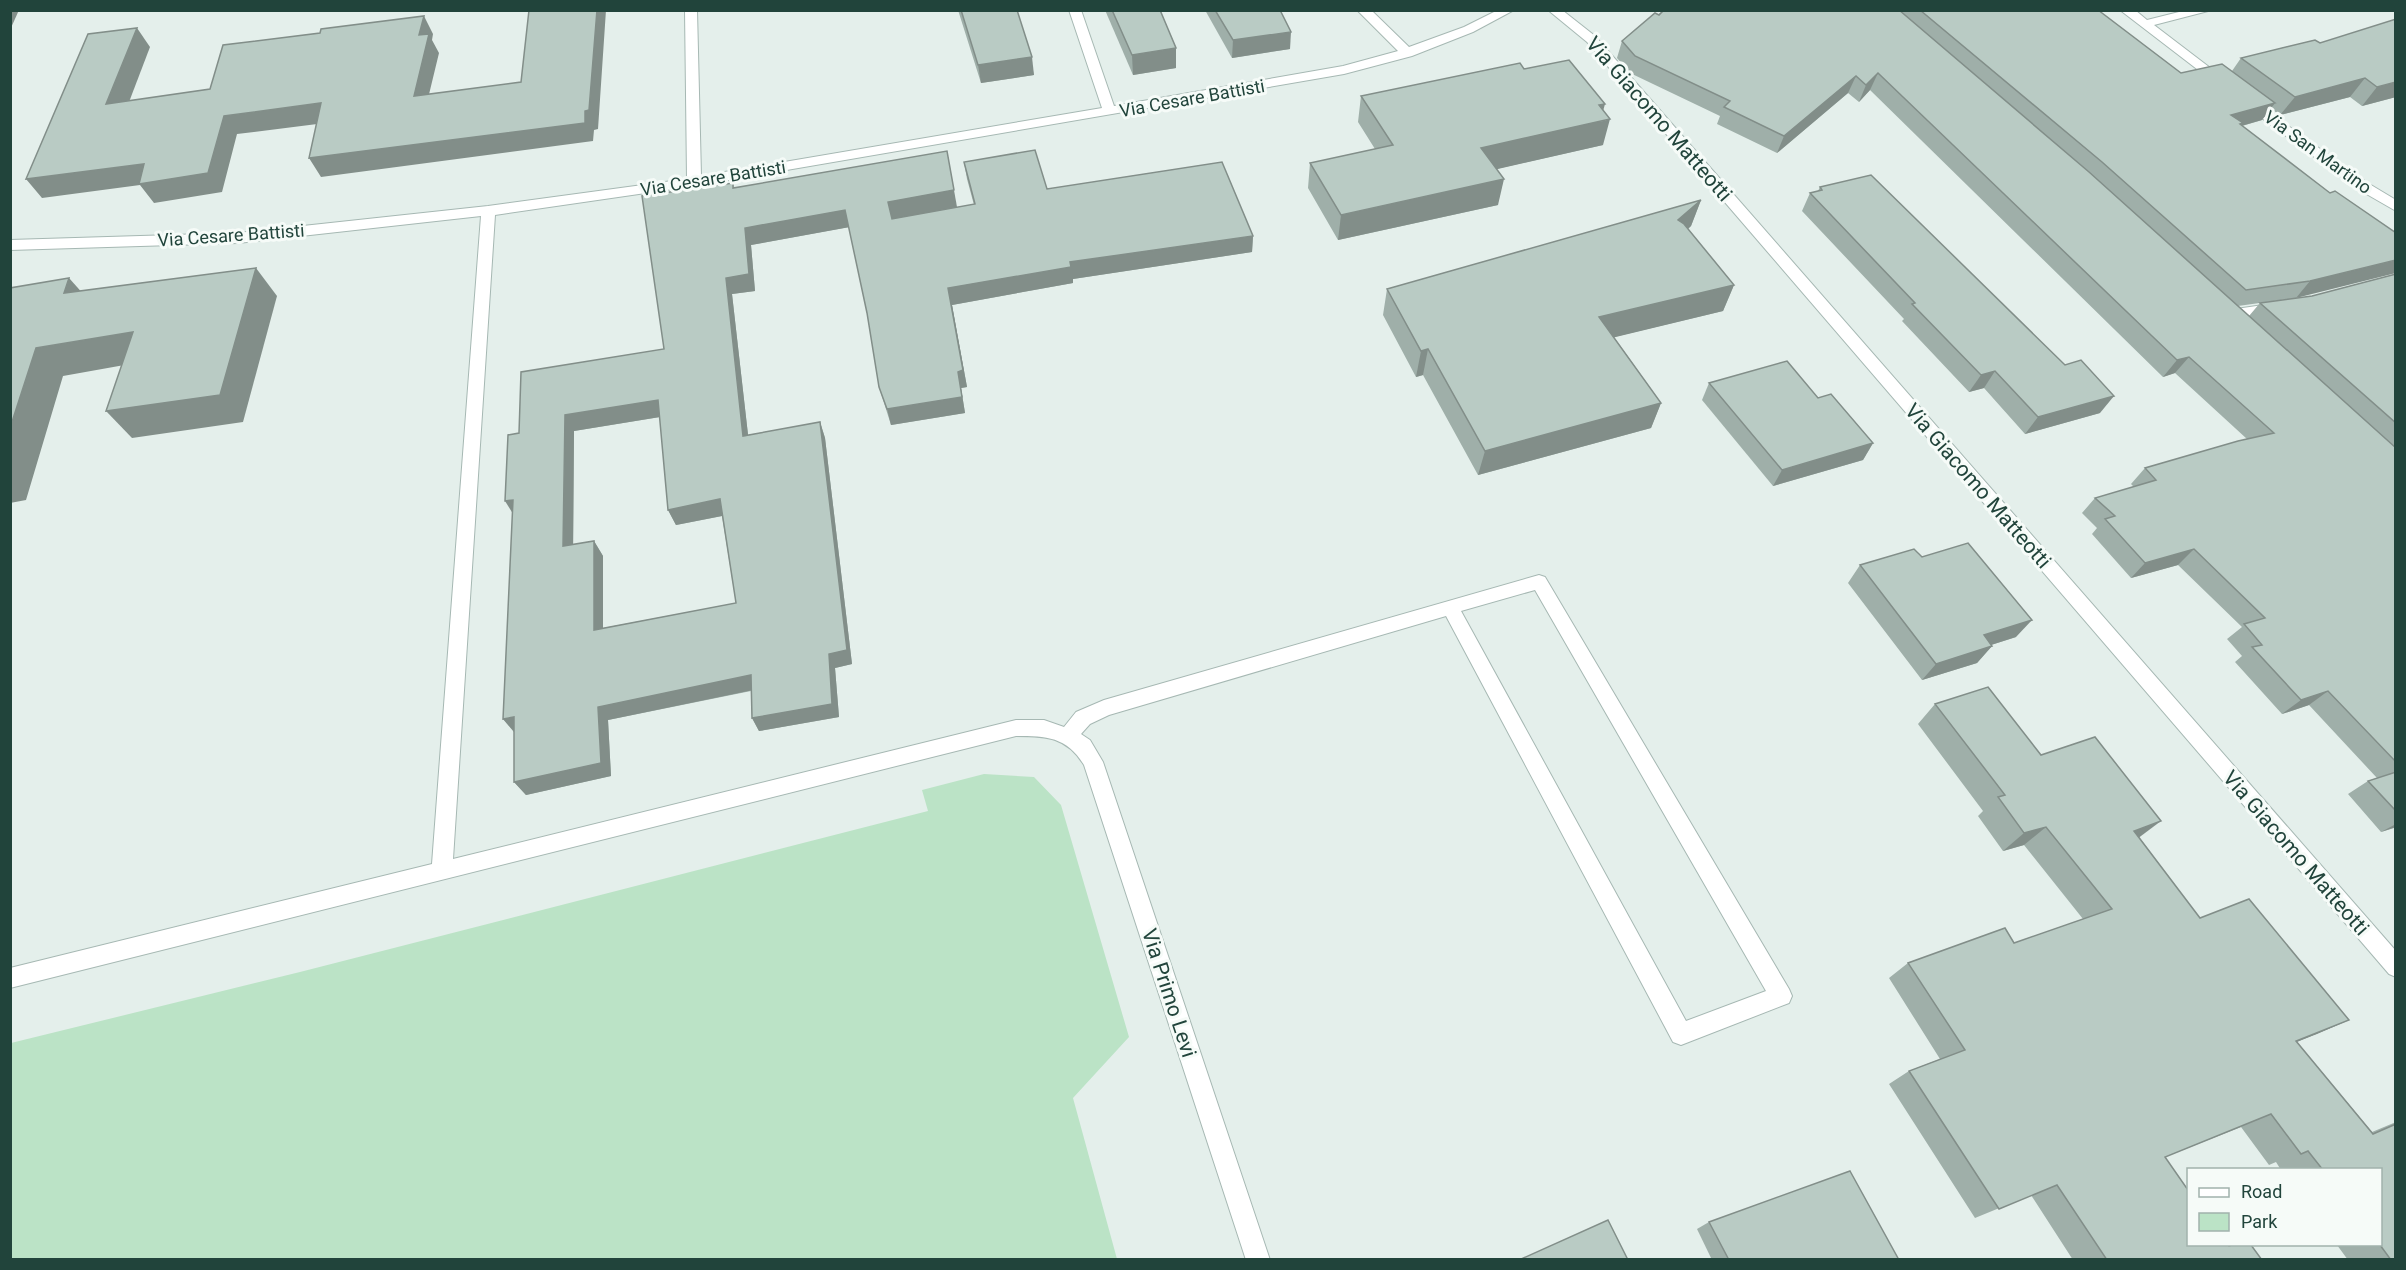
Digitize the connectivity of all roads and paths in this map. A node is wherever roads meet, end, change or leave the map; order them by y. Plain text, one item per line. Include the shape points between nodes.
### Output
1 (691, 10) edge
2 (1075, 10) edge
3 (1363, 10) edge
4 (1508, 10) edge
5 (1554, 10) edge
6 (2126, 10) edge
7 (2206, 10) edge
8 (2144, 24) junction
9 (1408, 53) junction
10 (1110, 112) junction
11 (694, 182) junction
12 (2396, 207) edge
13 (488, 211) junction
14 (10, 245) edge
15 (2296, 305) edge
16 (2247, 331) edge
17 (1450, 607) junction
18 (1068, 736) junction
19 (442, 871) junction
20 (2396, 968) edge
21 (10, 978) edge
22 (1258, 1260) edge

1 - 11 street
2 - 10 street
3 - 9 street
4 - 9 street, Via Cesare Battisti via 1473,29
5 - 20 street, Via Giacomo Matteotti via 1591,39
6 - 8 street, Via San Martino
7 - 8 street
8 - 12 street, Via San Martino
9 - 10 street, Via Cesare Battisti via 1344,70
10 - 11 street, Via Cesare Battisti
11 - 13 street, Via Cesare Battisti
13 - 14 street, Via Cesare Battisti via 238,238
13 - 19 street
15 - 16 street via 2226,311
17 - 17 street via 1681,1034 1781,996 1539,582
17 - 18 street via 1104,708 1083,718
18 - 19 street via 1044,728 1016,728
18 - 22 street, Via Primo Levi via 1083,746 1093,762
19 - 21 street

